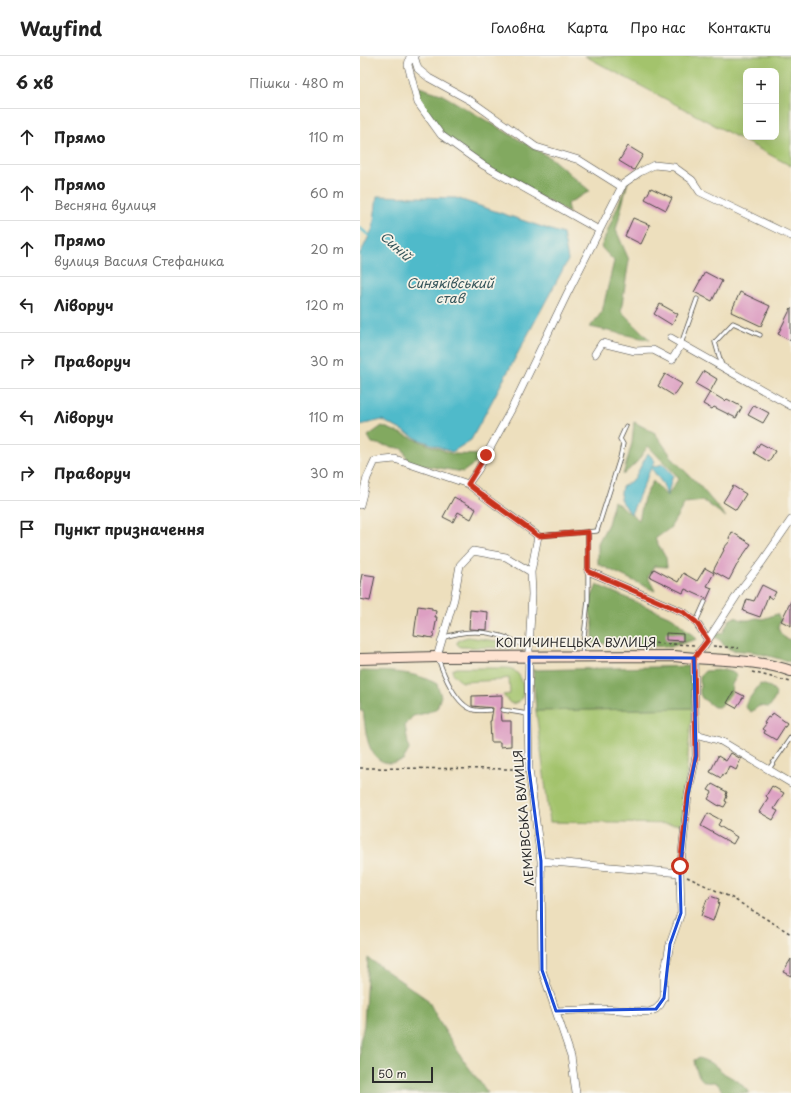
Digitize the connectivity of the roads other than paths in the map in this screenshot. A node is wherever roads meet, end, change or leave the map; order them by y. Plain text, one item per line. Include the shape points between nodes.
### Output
1 (410, 56) edge
2 (414, 56) edge
3 (622, 188) junction
4 (599, 230) junction
5 (791, 236) edge
6 (697, 298) dead end
7 (760, 335) dead end
8 (671, 338) dead end
9 (681, 345) junction
10 (595, 354) dead end
11 (722, 367) junction
12 (791, 406) edge
13 (626, 426) dead end
14 (468, 484) junction
15 (360, 506) edge
16 (791, 520) edge
17 (588, 532) junction
18 (538, 536) junction
19 (588, 571) junction
20 (531, 572) junction
21 (705, 602) dead end
22 (696, 622) junction
23 (442, 638) junction
24 (708, 640) junction
25 (529, 653) junction
26 (582, 656) junction
27 (437, 657) junction
28 (694, 658) junction
29 (360, 659) edge
30 (791, 671) edge
31 (490, 710) dead end
32 (503, 710) dead end
33 (528, 714) junction
34 (696, 734) junction
35 (791, 737) edge
36 (769, 770) junction
37 (791, 783) edge
38 (541, 861) junction
39 (680, 873) junction
40 (556, 1011) junction
41 (576, 1093) edge

1 - 4 street via 408,65 418,103 441,135 483,165
2 - 3 street via 418,69 429,78 471,101 536,147 579,160
3 - 4 street
3 - 5 street via 623,184 654,165 674,167 692,180 700,192
4 - 14 street via 511,410
6 - 9 lane
7 - 11 lane via 732,323 715,342
8 - 9 street
9 - 10 street via 672,360 653,350 635,351 602,343
9 - 11 street
11 - 12 street
13 - 17 lane via 620,439 623,444 620,458 597,531
14 - 15 street via 395,459 375,460 366,478
14 - 18 street
16 - 24 street
17 - 18 lane
17 - 19 lane
18 - 20 street, ЛЕМКІВСЬКА ВУЛИЦЯ
19 - 22 street via 685,613
19 - 26 lane via 588,600
20 - 23 street via 506,557 473,551 460,565 454,599
20 - 25 street, ЛЕМКІВСЬКА ВУЛИЦЯ
21 - 22 lane
22 - 24 street
23 - 25 lane via 466,632 490,633 508,637
23 - 27 street
24 - 28 street
25 - 26 main road, КОПИЧИНЕЦЬКА ВУЛИЦЯ
25 - 27 main road, КОПИЧИНЕЦЬКА ВУЛИЦЯ
25 - 33 street, ЛЕМКІВСЬКА ВУЛИЦЯ
26 - 28 main road, КОПИЧИНЕЦЬКА ВУЛИЦЯ
27 - 29 main road, КОПИЧИНЕЦЬКА ВУЛИЦЯ
27 - 31 lane via 446,680 465,706 474,710
28 - 30 main road, КОПИЧИНЕЦЬКА ВУЛИЦЯ via 749,662
28 - 34 street
32 - 33 lane
33 - 38 street, ЛЕМКІВСЬКА ВУЛИЦЯ via 529,769
34 - 36 street via 721,742
34 - 39 street via 696,756 688,795
35 - 36 lane
36 - 37 street
38 - 39 street
38 - 40 street, ЛЕМКІВСЬКА ВУЛИЦЯ via 542,970
39 - 40 street via 681,913 670,944 664,976 664,998 660,1006 649,1012 603,1009
40 - 41 street, ЛЕМКІВСЬКА ВУЛИЦЯ via 571,1056

